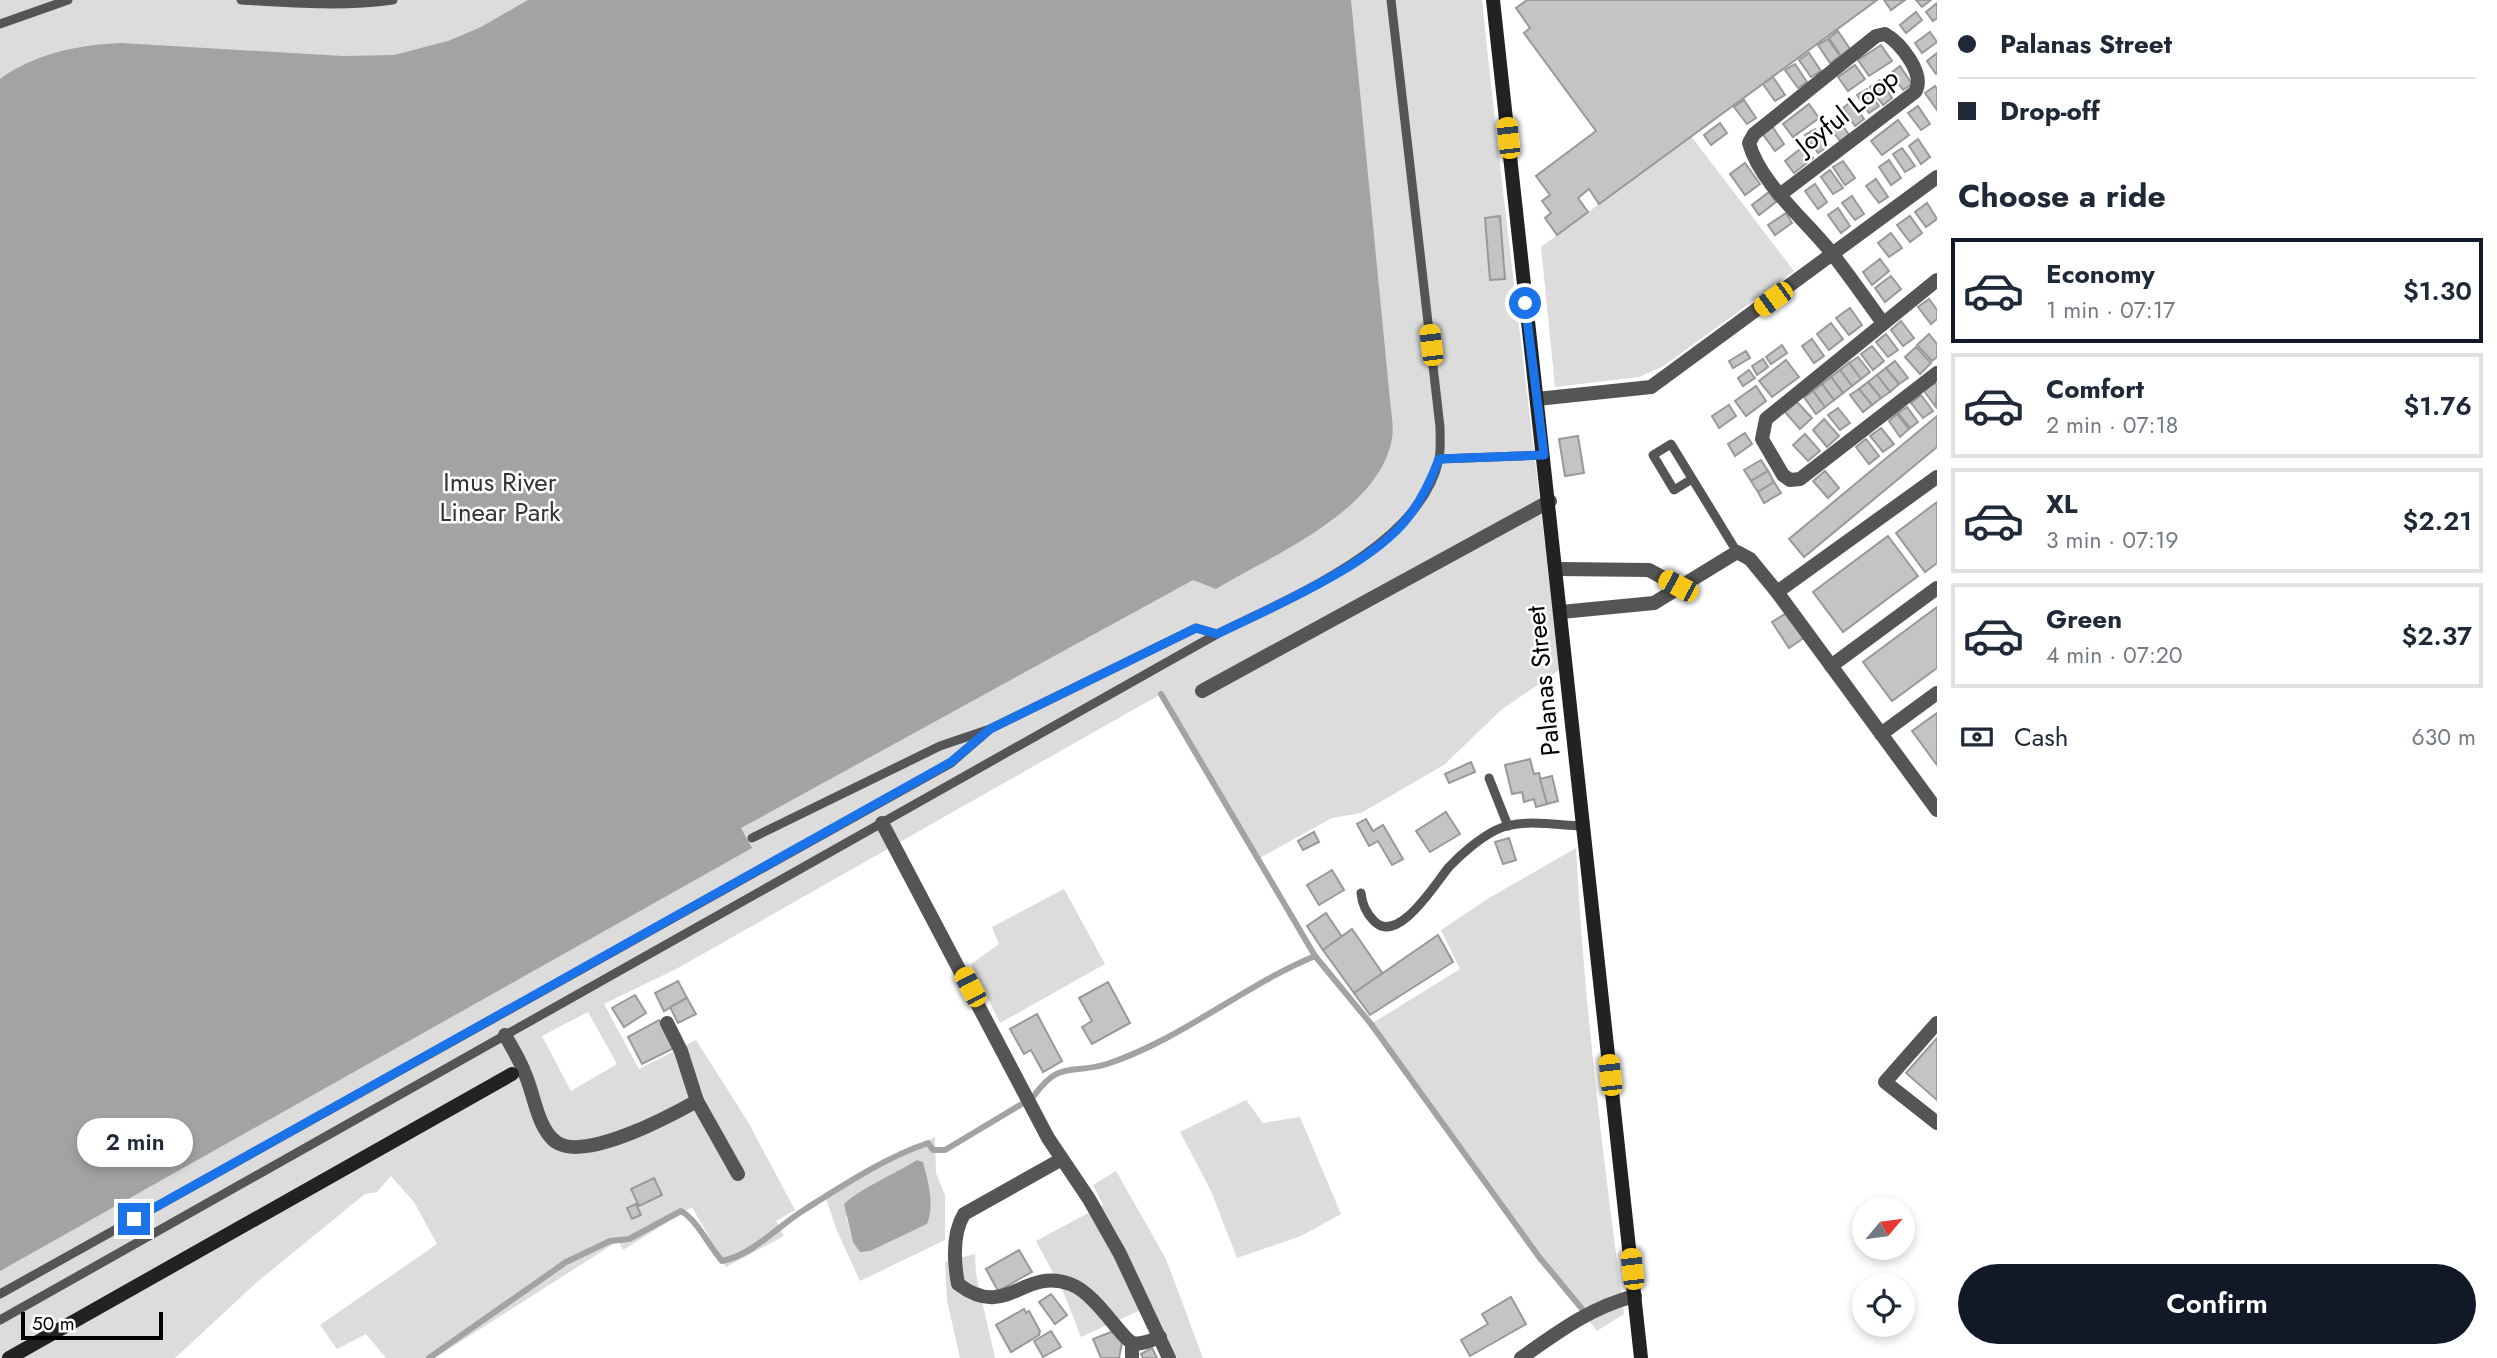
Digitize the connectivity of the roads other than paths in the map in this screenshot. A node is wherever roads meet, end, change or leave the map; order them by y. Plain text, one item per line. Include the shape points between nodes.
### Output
1 (68, 0) edge
2 (241, 0) edge
3 (393, 0) edge
4 (1391, 0) edge
5 (1493, 0) edge
6 (0, 24) edge
7 (1937, 177) edge
8 (1781, 194) junction
9 (1834, 255) junction
10 (1937, 280) edge
11 (1883, 323) junction
12 (1937, 373) edge
13 (1537, 399) junction
14 (1544, 455) junction
15 (1439, 459) junction
16 (1937, 477) edge
17 (1692, 480) junction
18 (1549, 501) junction
19 (1737, 552) junction
20 (1557, 569) junction
21 (1678, 586) junction
22 (1937, 588) edge
23 (1777, 592) junction
24 (1561, 612) junction
25 (1217, 634) junction
26 (1832, 666) junction
27 (1202, 691) dead end
28 (1937, 693) edge
29 (990, 729) junction
30 (1881, 734) junction
31 (1489, 778) dead end
32 (1935, 804) edge
33 (882, 823) junction
34 (1508, 826) junction
35 (1581, 826) junction
36 (752, 838) dead end
37 (1361, 893) dead end
38 (667, 1023) dead end
39 (1937, 1023) edge
40 (505, 1035) junction
41 (512, 1074) dead end
42 (697, 1101) junction
43 (1937, 1123) edge
44 (1062, 1159) junction
45 (738, 1174) dead end
46 (0, 1294) edge
47 (1635, 1296) junction
48 (0, 1320) edge
49 (1160, 1337) junction
50 (1132, 1350) edge
51 (9, 1358) edge
52 (1169, 1358) edge
53 (1521, 1358) edge
54 (1642, 1358) edge

1 - 6 lane
2 - 3 lane via 332,4
4 - 15 lane via 1437,398
5 - 13 main road, Palanas Street
7 - 9 street
8 - 8 street, Joyful Loop via 1752,152 1749,143 1754,134 1877,36 1893,38 1919,76 1915,92
8 - 9 street
9 - 11 street
9 - 13 street via 1651,387
10 - 11 street
11 - 12 street via 1766,419 1762,439 1783,475 1790,481 1800,479
13 - 14 main road, Palanas Street
14 - 15 lane
14 - 18 main road, Palanas Street
15 - 25 lane via 1408,518 1377,548
16 - 23 street
17 - 17 lane via 1674,490 1653,455 1671,444
17 - 19 lane
18 - 20 main road, Palanas Street
18 - 27 street
19 - 21 street
19 - 23 street via 1750,559
20 - 21 street via 1649,570
20 - 24 main road, Palanas Street
21 - 24 street via 1654,603
22 - 26 street
23 - 26 street
24 - 35 main road, Palanas Street
25 - 29 lane via 1196,628
25 - 33 lane
26 - 30 street
28 - 30 street
29 - 36 lane via 940,747
29 - 46 lane via 951,762
30 - 32 street
31 - 34 lane
33 - 40 lane
33 - 44 street
34 - 35 lane
34 - 37 lane via 1480,841 1450,866 1401,922 1388,927 1377,924
35 - 47 main road, Palanas Street
38 - 42 street
39 - 43 street via 1885,1082
40 - 42 street via 526,1074 542,1121 555,1141 567,1146 612,1139
40 - 48 lane
41 - 51 main road
42 - 45 street
44 - 49 street via 1120,1254
44 - 50 street via 964,1214 956,1239 958,1284 974,1296 988,1299 1040,1280 1073,1285 1111,1317
47 - 53 street via 1582,1315
47 - 54 main road, Palanas Street
49 - 50 street
49 - 52 street

